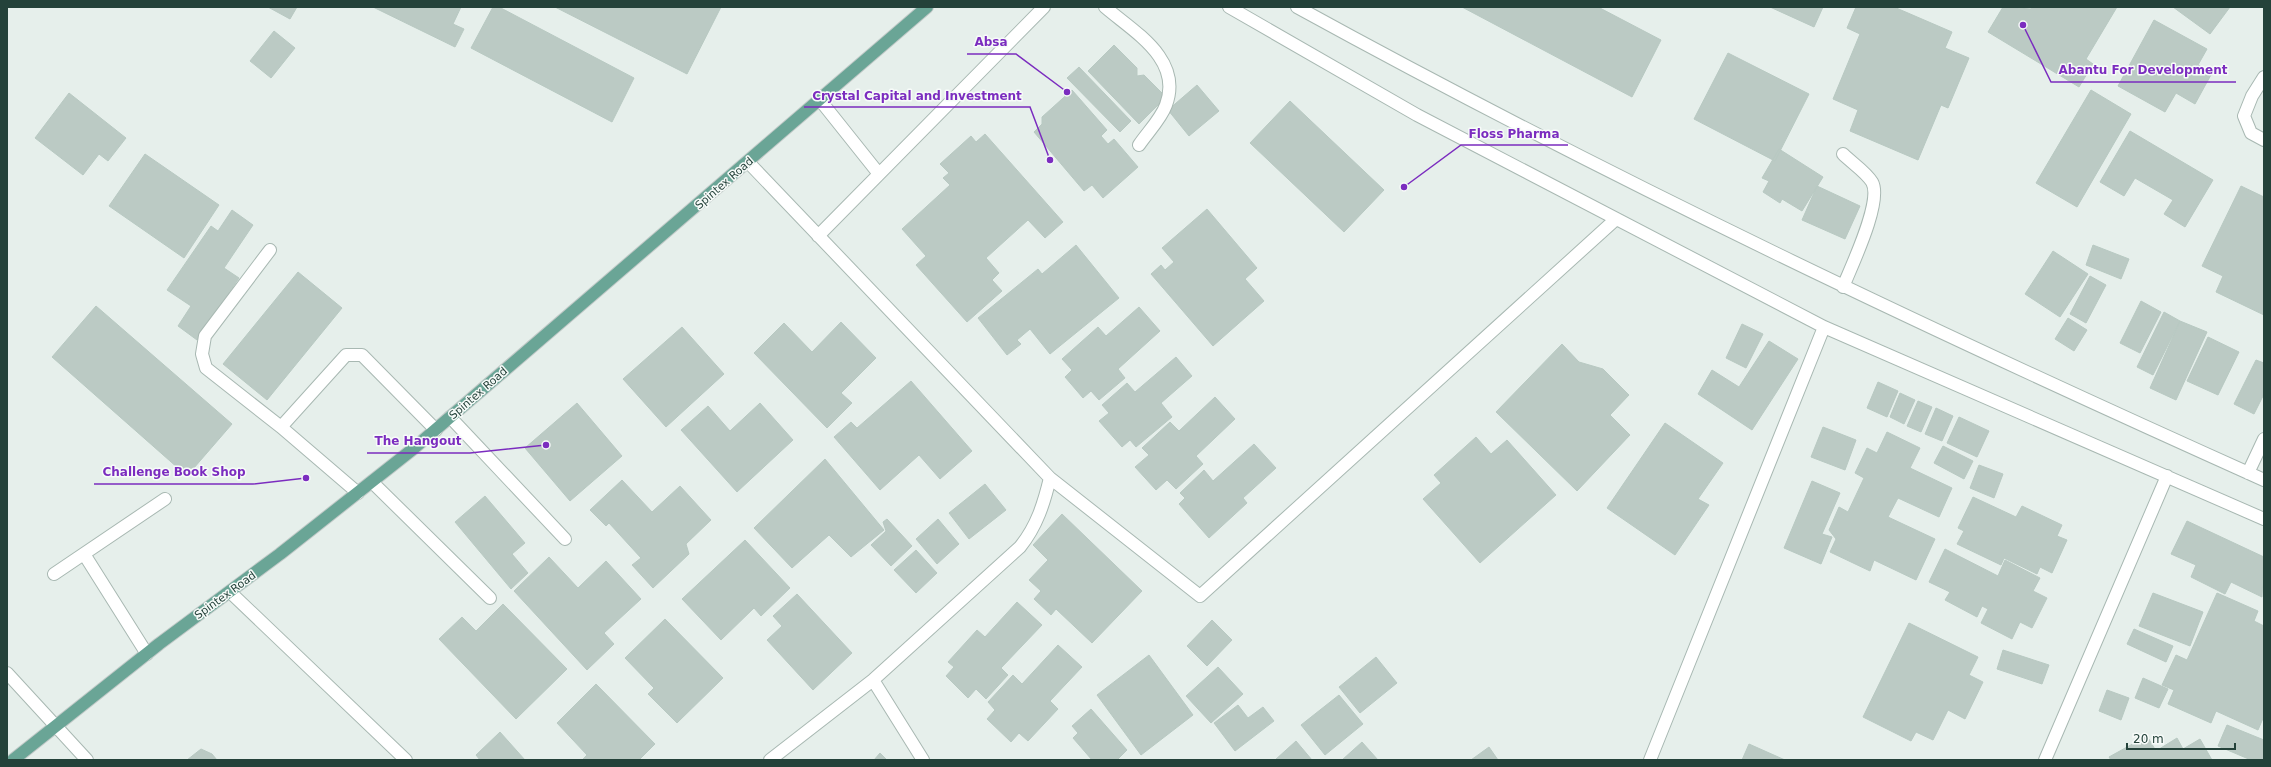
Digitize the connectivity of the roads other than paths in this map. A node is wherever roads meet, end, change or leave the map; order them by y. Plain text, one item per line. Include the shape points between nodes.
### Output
1 (927, 7) edge
2 (1044, 7) edge
3 (1105, 7) edge
4 (1229, 7) edge
5 (1297, 7) edge
6 (2264, 77) edge
7 (820, 100) junction
8 (2264, 140) edge
9 (1139, 145) dead end
10 (1843, 154) dead end
11 (748, 162) junction
12 (879, 174) junction
13 (1616, 218) junction
14 (818, 236) junction
15 (270, 250) dead end
16 (1843, 287) junction
17 (1824, 327) junction
18 (450, 417) junction
19 (281, 427) junction
20 (436, 430) junction
21 (2264, 439) edge
22 (2248, 473) junction
23 (2167, 476) junction
24 (1050, 478) junction
25 (2264, 480) edge
26 (372, 482) junction
27 (358, 493) junction
28 (165, 498) dead end
29 (2264, 519) edge
30 (565, 539) dead end
31 (84, 554) junction
32 (54, 574) dead end
33 (230, 592) junction
34 (490, 598) dead end
35 (147, 654) junction
36 (7, 673) edge
37 (873, 680) junction
38 (57, 727) junction
39 (13, 760) edge
40 (87, 760) edge
41 (406, 760) edge
42 (770, 760) edge
43 (923, 760) edge
44 (1650, 760) edge
45 (2045, 760) edge

1 - 7 main road, Spintex Road
2 - 12 street
3 - 9 street via 1159,53 1168,71 1170,90 1166,106
4 - 13 street via 1417,115
5 - 16 street via 1440,86 1654,195
6 - 8 street via 2252,96 2244,116 2251,133
7 - 11 main road, Spintex Road
7 - 12 street
10 - 16 street via 1872,183 1875,200
11 - 14 street
11 - 18 main road, Spintex Road
12 - 14 street
13 - 17 street
13 - 24 street via 1200,596
14 - 24 street
15 - 19 street via 205,336 202,354 206,368
16 - 22 street via 2180,444
17 - 23 street
17 - 44 street
18 - 20 main road, Spintex Road
18 - 30 street
19 - 20 street via 346,355 354,354 362,355
19 - 27 street
20 - 26 main road, Spintex Road
21 - 22 street
22 - 25 street
23 - 29 street
23 - 45 street
24 - 37 street via 1043,507 1020,547
26 - 27 main road, Spintex Road
26 - 34 street
27 - 33 main road, Spintex Road
28 - 31 street
31 - 32 street
31 - 35 street
33 - 35 main road, Spintex Road
33 - 41 street
35 - 38 main road, Spintex Road
36 - 38 street
37 - 42 street
37 - 43 street
38 - 39 main road, Spintex Road
38 - 40 street

